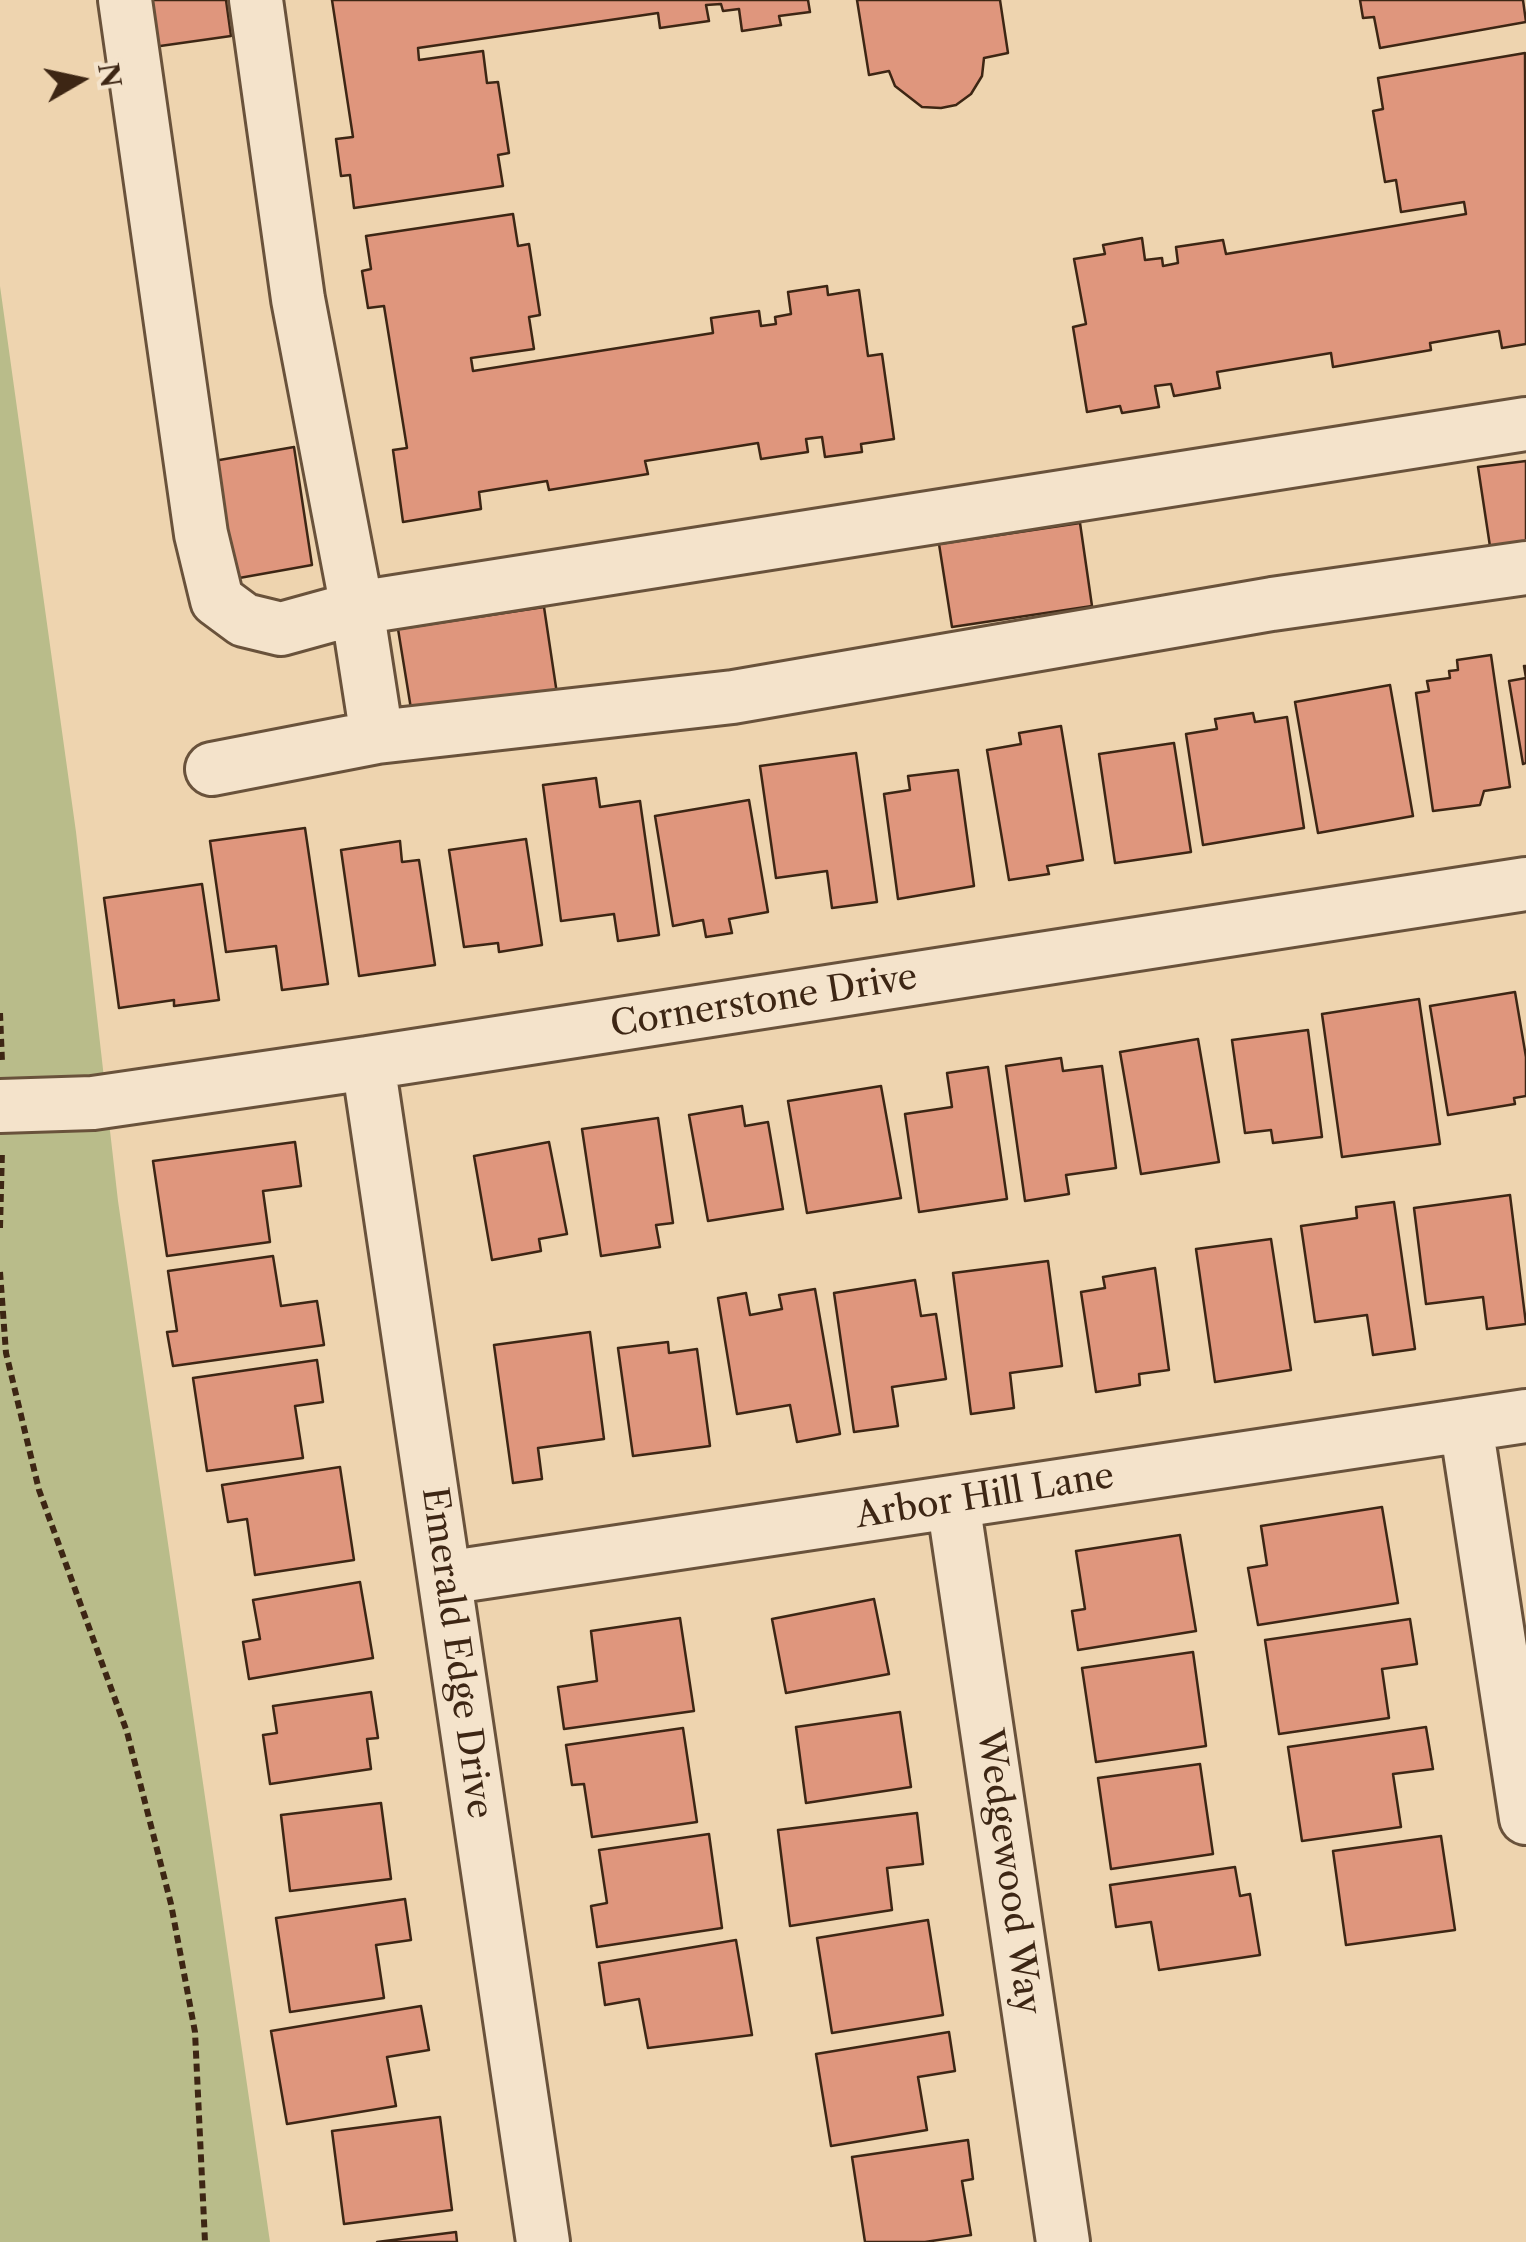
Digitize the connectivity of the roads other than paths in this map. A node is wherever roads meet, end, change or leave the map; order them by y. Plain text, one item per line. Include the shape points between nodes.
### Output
1 (125, 0) edge
2 (256, 0) edge
3 (1526, 424) edge
4 (1526, 568) edge
5 (357, 608) junction
6 (376, 737) junction
7 (212, 768) dead end
8 (1526, 884) edge
9 (368, 1064) junction
10 (0, 1106) edge
11 (1526, 1416) edge
12 (1466, 1425) junction
13 (953, 1502) junction
14 (444, 1578) junction
15 (1526, 1818) edge
16 (543, 2242) edge
17 (1063, 2242) edge

1 - 5 street via 198,516 217,600 244,620 282,628
2 - 5 street via 298,299
3 - 5 street
4 - 6 street via 1272,604 733,697
5 - 6 street
6 - 7 street
8 - 9 street, Cornerstone Drive
9 - 10 street, Cornerstone Drive via 94,1103
9 - 14 street, Emerald Edge Drive
11 - 12 street, Arbor Hill Lane
12 - 13 street, Arbor Hill Lane
12 - 15 street
13 - 14 street, Arbor Hill Lane
13 - 17 street, Wedgewood Way
14 - 16 street, Emerald Edge Drive

